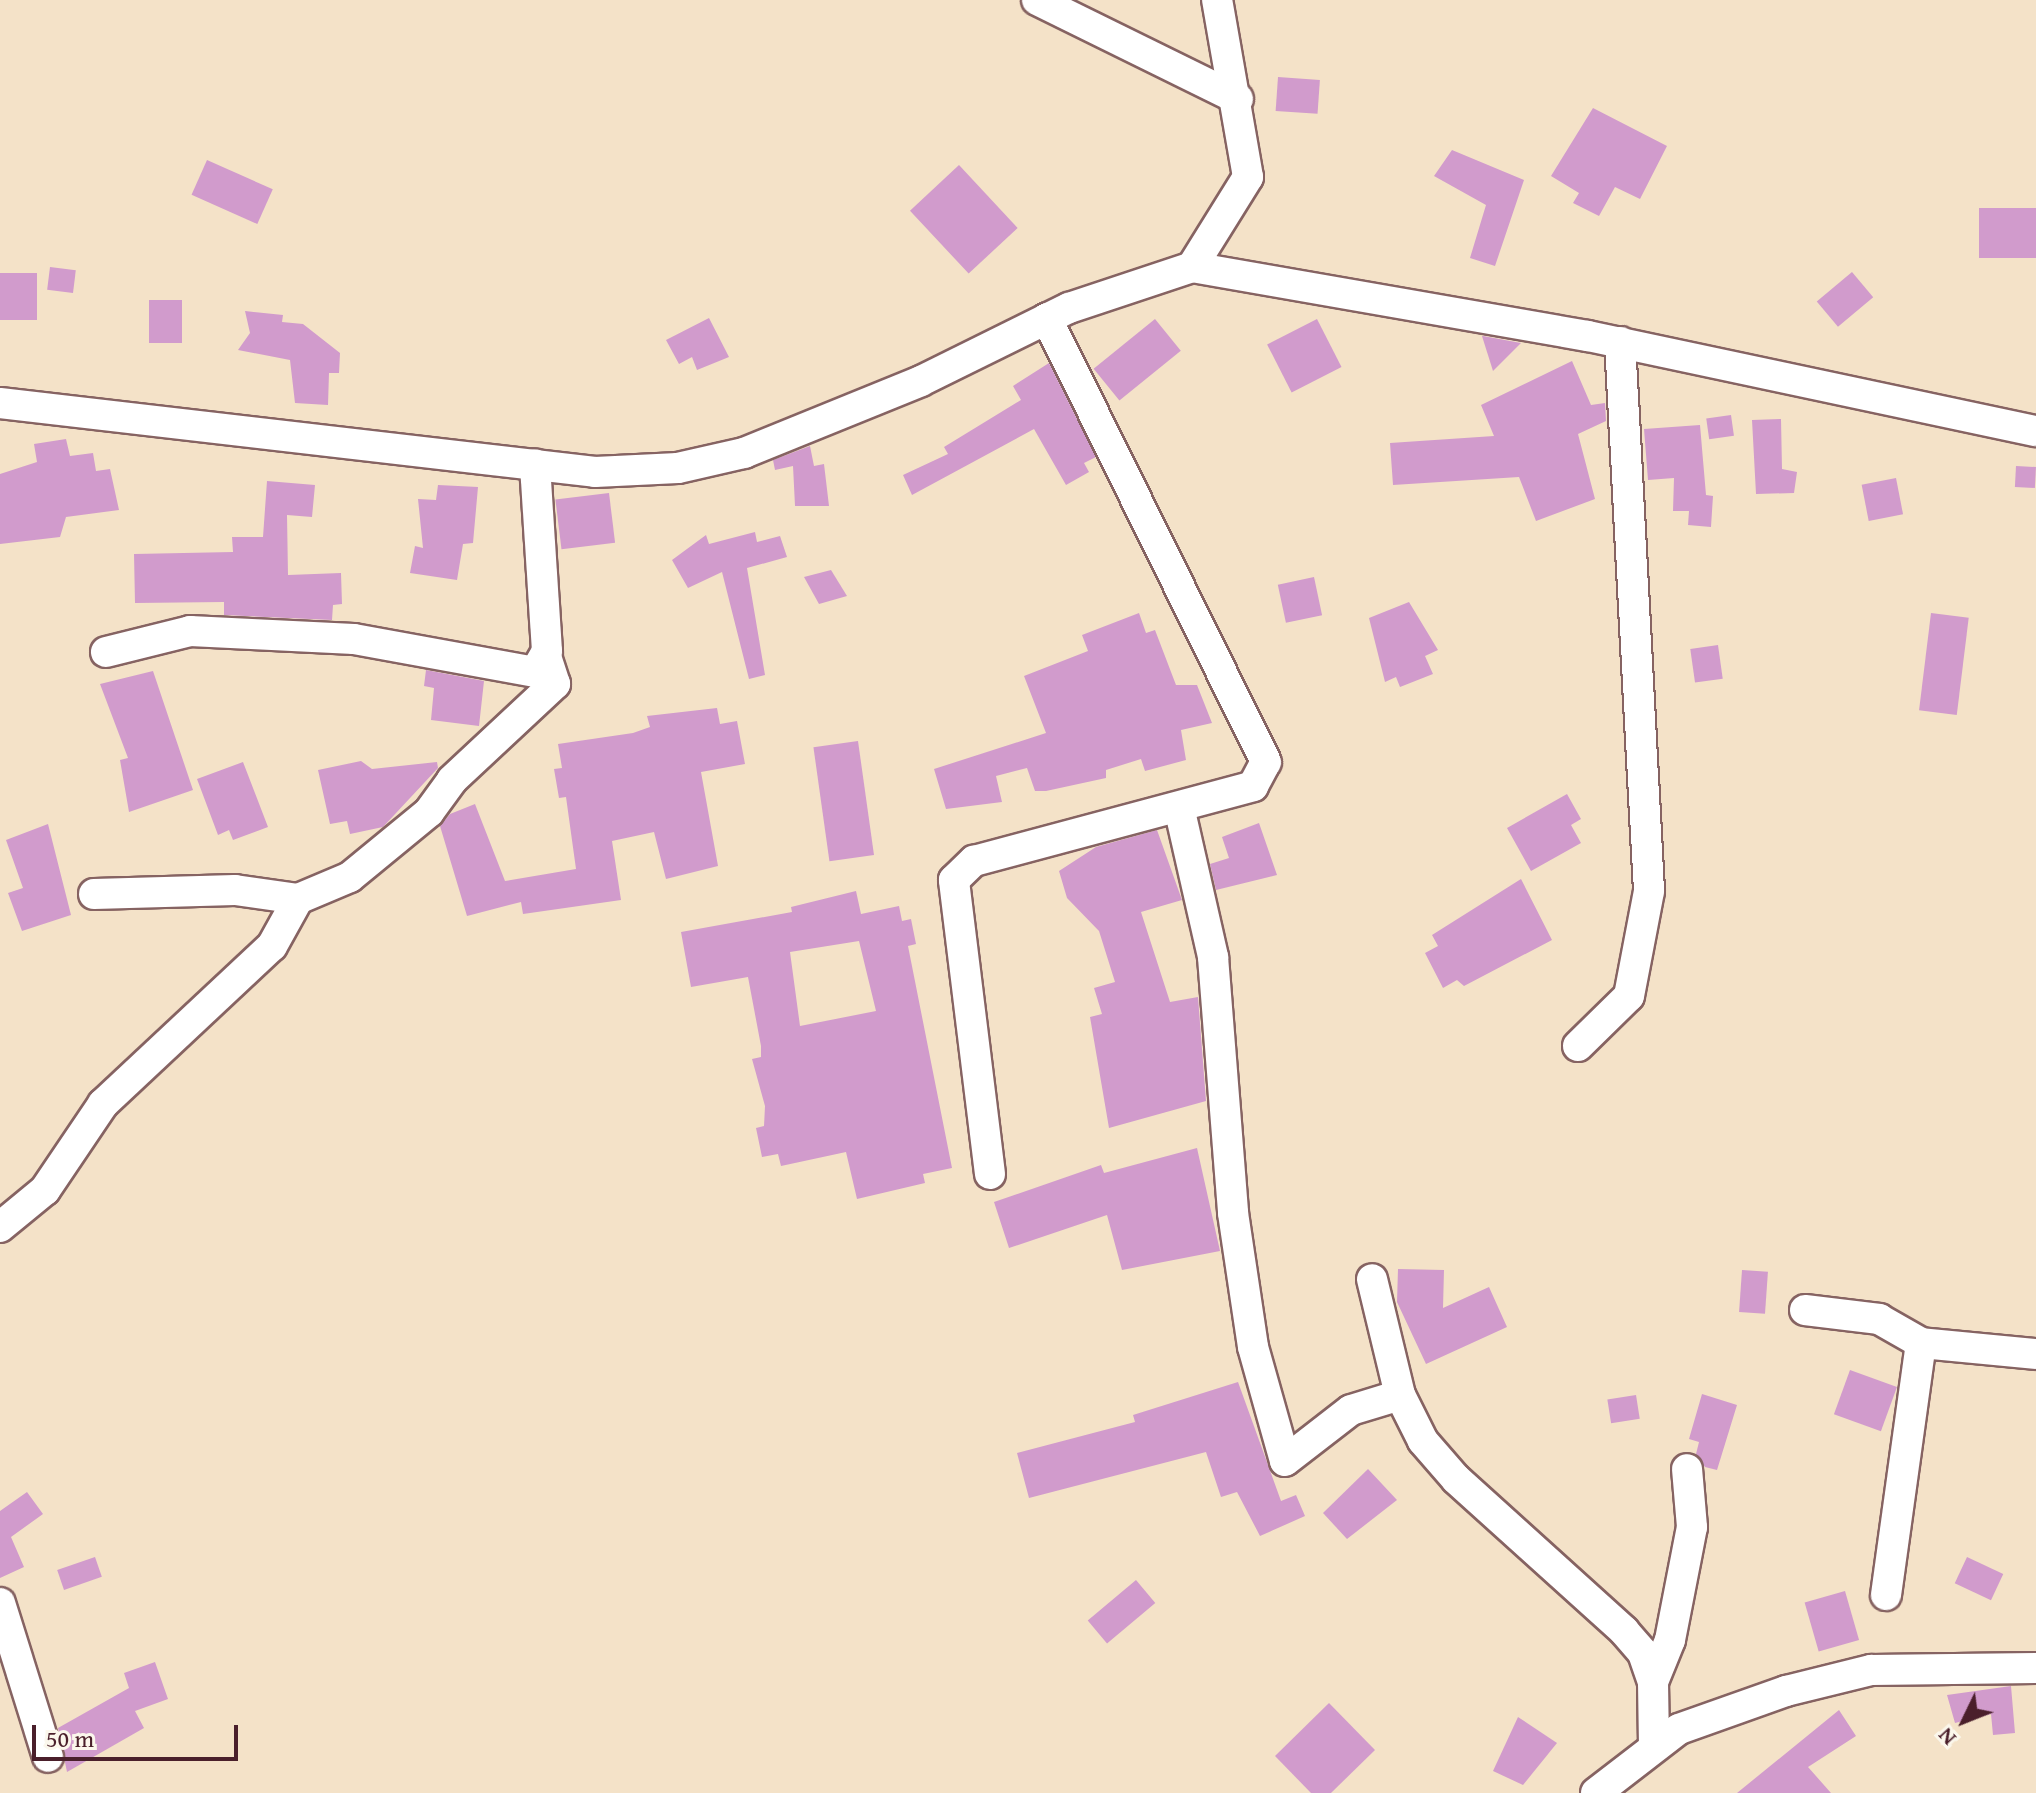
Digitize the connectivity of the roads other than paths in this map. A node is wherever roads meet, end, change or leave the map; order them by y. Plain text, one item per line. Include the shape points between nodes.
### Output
1 (1037, 0) edge
2 (1217, 0) edge
3 (1238, 99) junction
4 (1192, 267) junction
5 (1047, 318) junction
6 (1620, 342) junction
7 (0, 403) edge
8 (2036, 431) edge
9 (535, 464) junction
10 (106, 652) dead end
11 (546, 656) junction
12 (1179, 807) junction
13 (94, 894) dead end
14 (298, 899) junction
15 (1578, 1046) dead end
16 (990, 1174) dead end
17 (0, 1227) edge
18 (1372, 1279) dead end
19 (1805, 1310) dead end
20 (1921, 1343) junction
21 (2036, 1354) edge
22 (1400, 1395) junction
23 (1687, 1469) dead end
24 (1886, 1595) dead end
25 (0, 1603) edge
26 (2036, 1668) edge
27 (1653, 1682) junction
28 (1654, 1746) junction
29 (48, 1757) dead end
30 (1596, 1793) edge

1 - 3 street
2 - 3 street
3 - 4 street via 1248,177
4 - 5 street
4 - 6 street
5 - 9 street via 921,381 744,453 678,468 595,472
5 - 12 street via 1263,745 1264,777 1253,786
6 - 8 street
6 - 15 street via 1649,891 1629,996
7 - 9 street
9 - 11 street
10 - 11 street via 190,631 354,639 502,661 525,673
11 - 14 street via 555,684 452,780 429,812 350,877
12 - 16 street via 974,861 954,880
12 - 22 street via 1213,957 1233,1213 1253,1347 1285,1461 1351,1410
13 - 14 street via 235,890
14 - 17 street via 272,946 103,1104 45,1190
18 - 22 street
19 - 20 street via 1879,1319
20 - 21 street
20 - 24 street
22 - 27 street via 1431,1451 1624,1631 1643,1653
23 - 27 street via 1692,1527 1670,1640
25 - 29 street
26 - 28 street via 1871,1670 1721,1710
27 - 28 street
28 - 30 street

